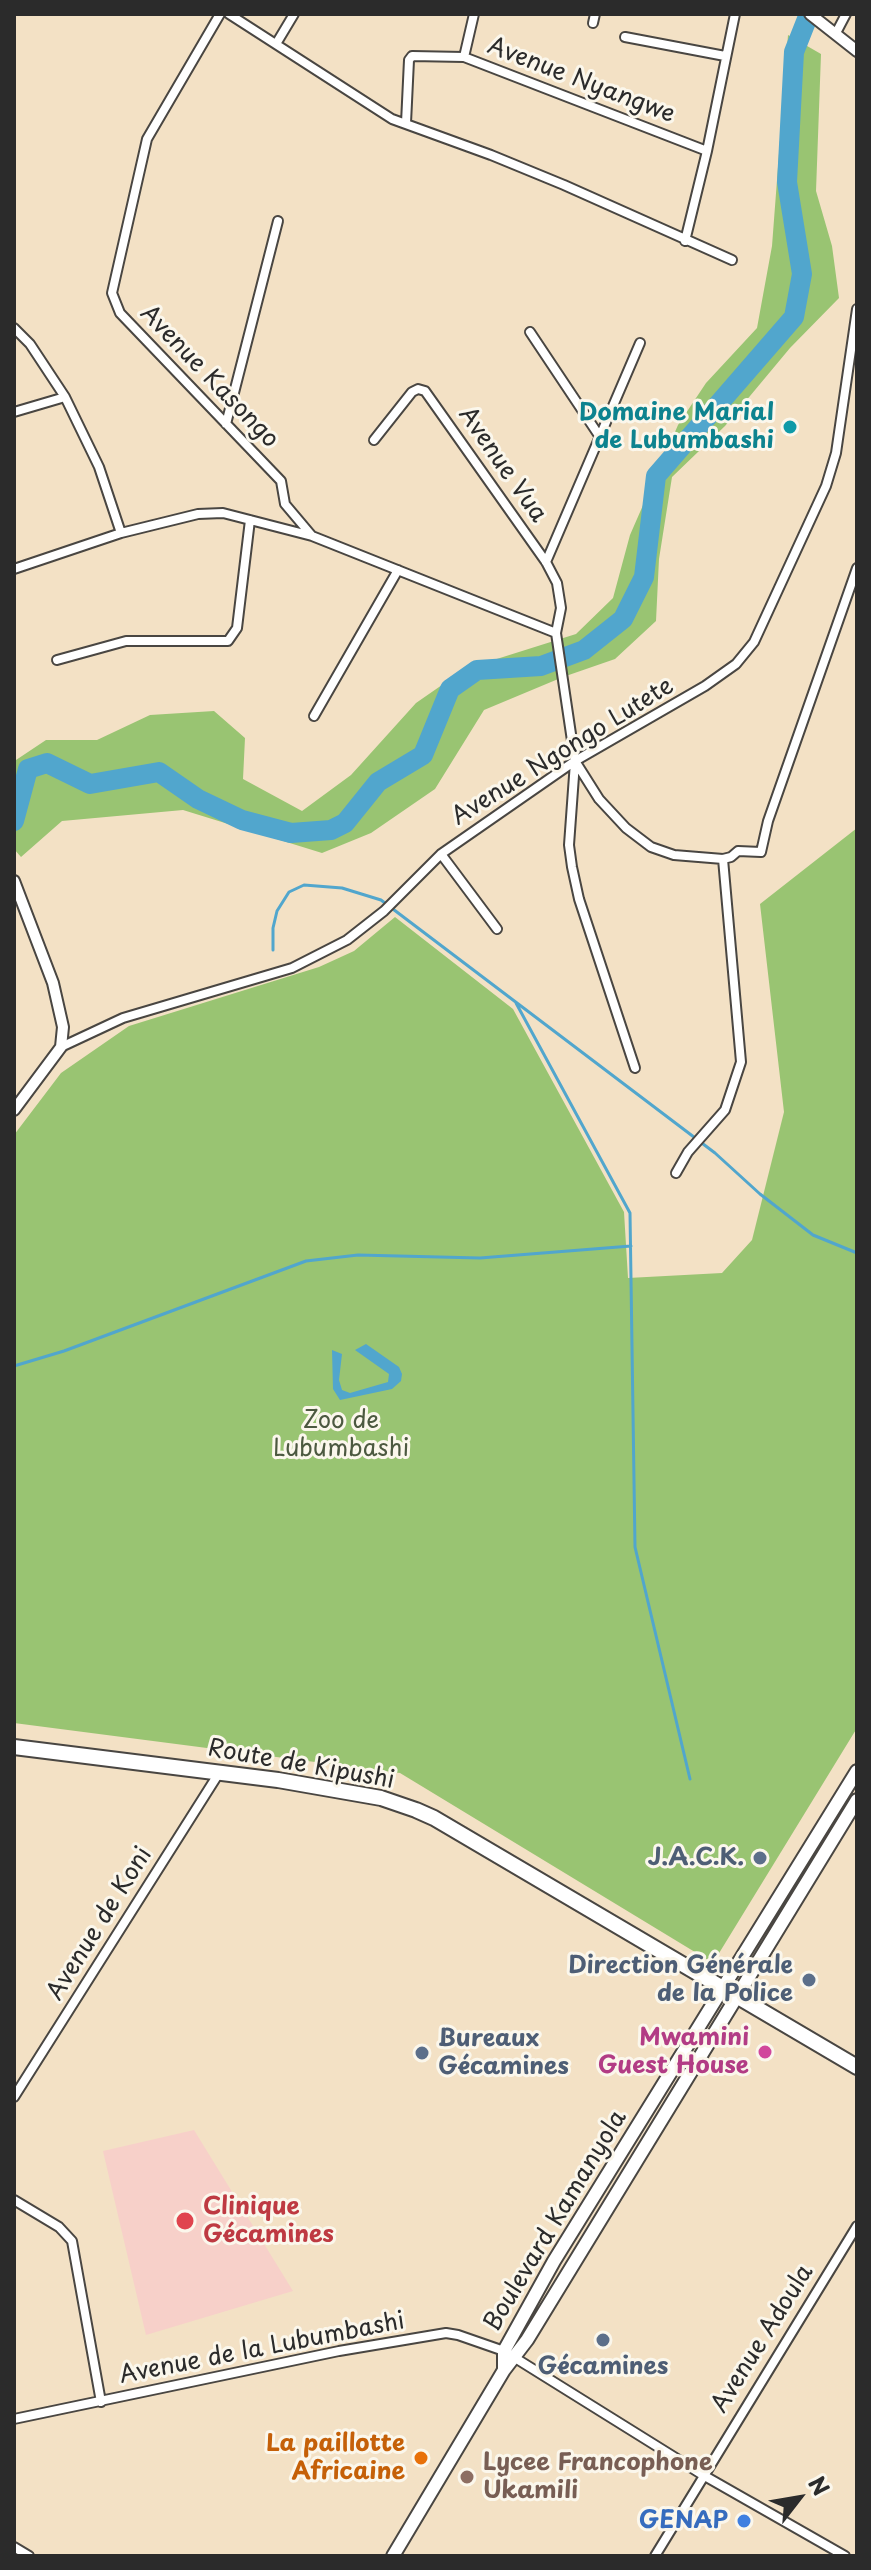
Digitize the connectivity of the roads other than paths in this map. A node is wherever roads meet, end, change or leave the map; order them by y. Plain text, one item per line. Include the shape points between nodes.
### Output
1 (220, 14) edge
2 (229, 14) edge
3 (294, 14) edge
4 (474, 14) edge
5 (735, 14) edge
6 (810, 14) edge
7 (846, 14) edge
8 (836, 33) junction
9 (625, 37) dead end
10 (276, 44) junction
11 (857, 51) edge
12 (725, 56) junction
13 (464, 57) junction
14 (406, 123) junction
15 (707, 151) junction
16 (278, 221) dead end
17 (685, 241) junction
18 (732, 260) dead end
19 (857, 309) edge
20 (14, 328) edge
21 (530, 332) dead end
22 (640, 343) dead end
23 (65, 397) junction
24 (14, 412) edge
25 (226, 424) junction
26 (600, 437) junction
27 (374, 440) dead end
28 (250, 520) junction
29 (121, 533) junction
30 (312, 536) junction
31 (546, 562) junction
32 (857, 568) edge
33 (14, 569) edge
34 (398, 570) junction
35 (556, 636) junction
36 (57, 660) dead end
37 (314, 716) dead end
38 (575, 761) junction
39 (441, 854) junction
40 (723, 859) junction
41 (14, 881) edge
42 (497, 929) dead end
43 (61, 1047) junction
44 (635, 1068) dead end
45 (14, 1110) edge
46 (676, 1173) dead end
47 (14, 1747) edge
48 (857, 1771) edge
49 (220, 1772) junction
50 (857, 1800) edge
51 (725, 1987) junction
52 (738, 1996) junction
53 (857, 2067) edge
54 (14, 2097) edge
55 (14, 2200) edge
56 (24, 2206) junction
57 (14, 2208) edge
58 (857, 2226) edge
59 (510, 2354) junction
60 (101, 2402) junction
61 (14, 2419) edge
62 (703, 2475) junction
63 (14, 2547) edge
64 (29, 2556) edge
65 (393, 2556) edge
66 (655, 2556) edge
67 (845, 2556) edge

1 - 25 street, Avenue Kasongo via 147,139 112,293 120,313
2 - 10 street
3 - 10 street
4 - 13 street
5 - 12 street
6 - 8 street
7 - 8 street
8 - 11 street
9 - 12 street
10 - 14 street
12 - 15 street
13 - 14 street, Avenue Nyangwe via 412,56
13 - 15 street, Avenue Nyangwe
14 - 17 street via 564,185
15 - 17 street
16 - 25 street
17 - 18 street
19 - 38 street, Avenue Ngongo Lutete via 836,453 826,486 754,642 736,664 705,686
20 - 23 street
21 - 26 street
22 - 26 street
23 - 24 street
23 - 29 street via 99,467
25 - 30 street, Avenue Kasongo via 281,481 285,504
26 - 31 street
27 - 31 street, Avenue Vua via 412,392 425,391
28 - 29 street via 198,514
28 - 30 street
28 - 36 street via 237,628 228,641 126,641
29 - 33 street
30 - 34 street
31 - 35 street, Avenue Vua via 560,599
32 - 40 street via 761,852 739,850
34 - 35 street
34 - 37 street
35 - 38 street, Avenue Vua
38 - 39 street, Avenue Ngongo Lutete
38 - 40 street via 599,799 651,847 674,855
38 - 44 street via 572,867
39 - 42 street
39 - 43 street, Avenue Ngongo Lutete via 347,940 292,968 123,1018
40 - 46 street via 741,1062 725,1110
41 - 43 street via 56,994
43 - 45 street, Avenue Ngongo Lutete
47 - 49 highway, Route de Kipushi
48 - 51 main road, Boulevard Kamanyola
49 - 51 highway, Route de Kipushi via 381,1798 434,1818
49 - 54 street, Avenue de Koni
50 - 52 main road, Boulevard Kamanyola
51 - 52 highway, Route de Kipushi
51 - 59 main road, Boulevard Kamanyola via 554,2261
52 - 53 highway, Route de Kipushi
52 - 59 main road, Boulevard Kamanyola
55 - 56 street
56 - 57 street
56 - 60 street via 72,2241
58 - 62 street, Avenue Adoula
59 - 60 street, Avenue de la Lubumbashi via 446,2333
59 - 62 street, Avenue de la Lubumbashi
59 - 65 main road, Boulevard Kamanyola
60 - 61 street, Avenue de la Lubumbashi
62 - 66 street, Avenue Adoula
62 - 67 street, Avenue de la Lubumbashi
63 - 64 street

